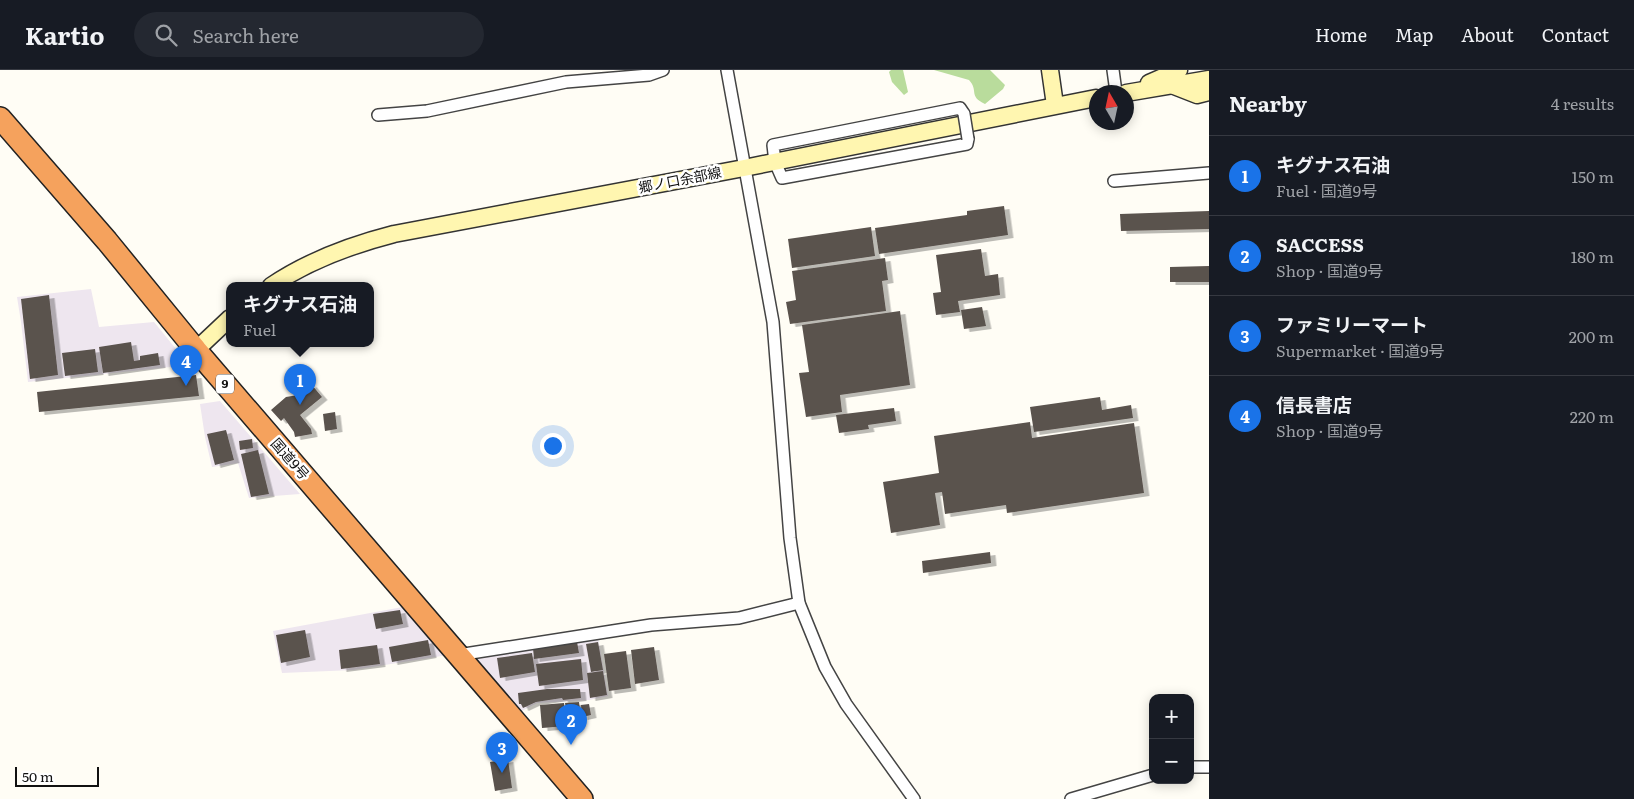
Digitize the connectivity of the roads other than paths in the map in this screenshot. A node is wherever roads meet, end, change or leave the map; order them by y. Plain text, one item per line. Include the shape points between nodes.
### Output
1 (663, 70) edge
2 (727, 70) edge
3 (1050, 70) edge
4 (1113, 70) edge
5 (1179, 70) edge
6 (1209, 79) edge
7 (1115, 85) edge
8 (1172, 85) junction
9 (1134, 90) edge
10 (1134, 92) edge
11 (1209, 92) edge
12 (1089, 99) edge
13 (1055, 106) junction
14 (378, 115) dead end
15 (0, 118) edge
16 (775, 162) junction
17 (744, 168) junction
18 (1209, 173) edge
19 (1114, 181) dead end
20 (278, 282) edge
21 (226, 322) edge
22 (196, 350) junction
23 (799, 603) junction
24 (458, 655) junction
25 (1194, 767) edge
26 (1209, 767) edge
27 (1149, 776) edge
28 (582, 799) edge
29 (914, 799) edge
30 (1071, 799) edge

1 - 14 street via 649,75 566,82 427,111
2 - 17 street
3 - 13 main road
4 - 7 street
5 - 9 main road
6 - 8 main road
8 - 10 main road
8 - 11 main road via 1197,95
12 - 13 main road, 郷ノ口余部線
13 - 16 main road, 郷ノ口余部線
15 - 22 highway, 国道9号 / 9 via 107,240
16 - 16 street, bridge via 782,178 967,144 964,114 960,108 773,145
16 - 17 main road, 郷ノ口余部線
17 - 20 main road, 郷ノ口余部線 via 378,238 334,253
17 - 23 street via 774,322 790,538
18 - 19 street
21 - 22 main road
22 - 24 highway, 国道9号 / 9
23 - 24 street via 739,618 651,625
23 - 29 street via 825,668 842,697
24 - 28 highway, 国道9号 / 9
25 - 26 street
27 - 30 street

